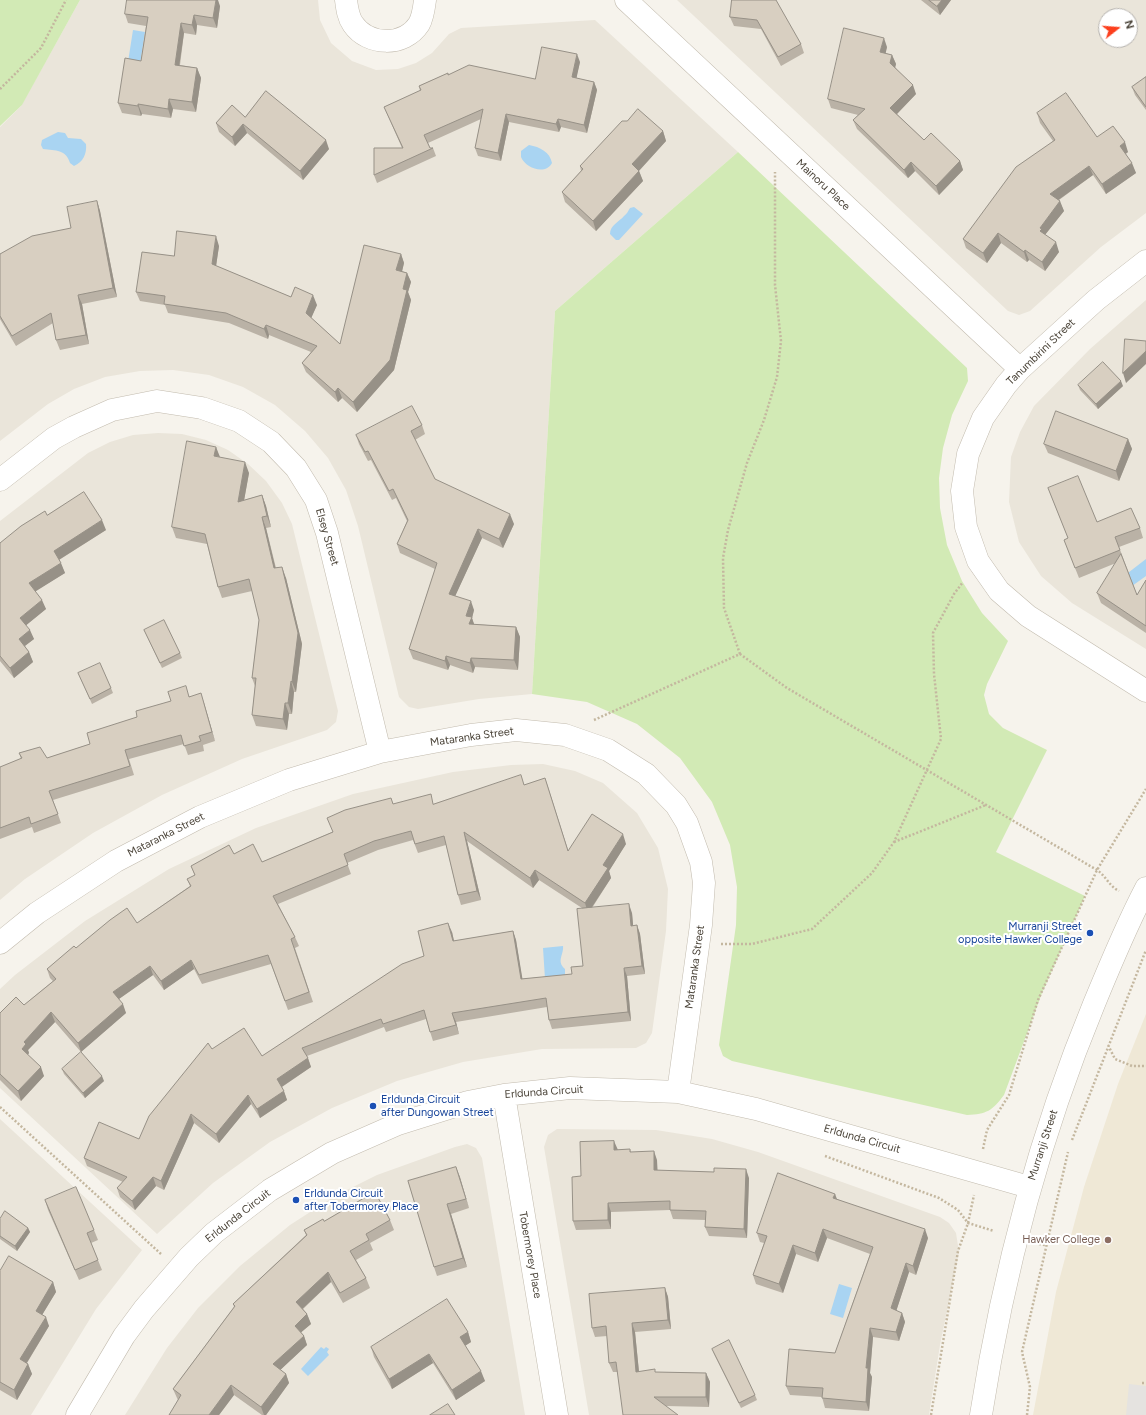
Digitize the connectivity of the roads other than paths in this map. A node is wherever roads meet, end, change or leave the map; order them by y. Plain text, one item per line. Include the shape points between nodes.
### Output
1 (346, 0) edge
2 (426, 0) edge
3 (626, 0) edge
4 (1146, 261) edge
5 (1020, 370) junction
6 (0, 480) edge
7 (1146, 691) edge
8 (380, 752) junction
9 (1142, 895) edge
10 (0, 943) edge
11 (678, 1092) junction
12 (504, 1095) junction
13 (1030, 1187) junction
14 (77, 1415) edge
15 (557, 1415) edge
16 (981, 1415) edge

1 - 2 street via 352,23 361,33 385,42 398,40 419,24
3 - 5 street, Mainoru Place
4 - 5 street, Tanumbirini Street via 1096,300
5 - 7 street, Tanumbirini Street via 983,418 968,454 962,491 966,527 978,561 999,591 1028,616
6 - 8 street, Elsey Street via 54,438 74,427 112,410 157,401 202,408 239,422 271,442 296,468 316,500 327,533
8 - 10 street, Mataranka Street via 289,780 200,817 116,861 38,913
8 - 11 street, Mataranka Street via 471,735 516,730 564,735 608,750 646,774 676,805 687,823 701,862 704,882 699,945
9 - 13 street, Murranji Street via 1071,1059
11 - 12 street, Erldunda Circuit via 570,1088
11 - 13 street, Erldunda Circuit via 756,1109
12 - 14 street, Erldunda Circuit via 468,1102 398,1124 332,1154 270,1190 214,1234 178,1269 124,1336
12 - 15 street, Tobermorey Place
13 - 16 street, Murranji Street via 1014,1243

